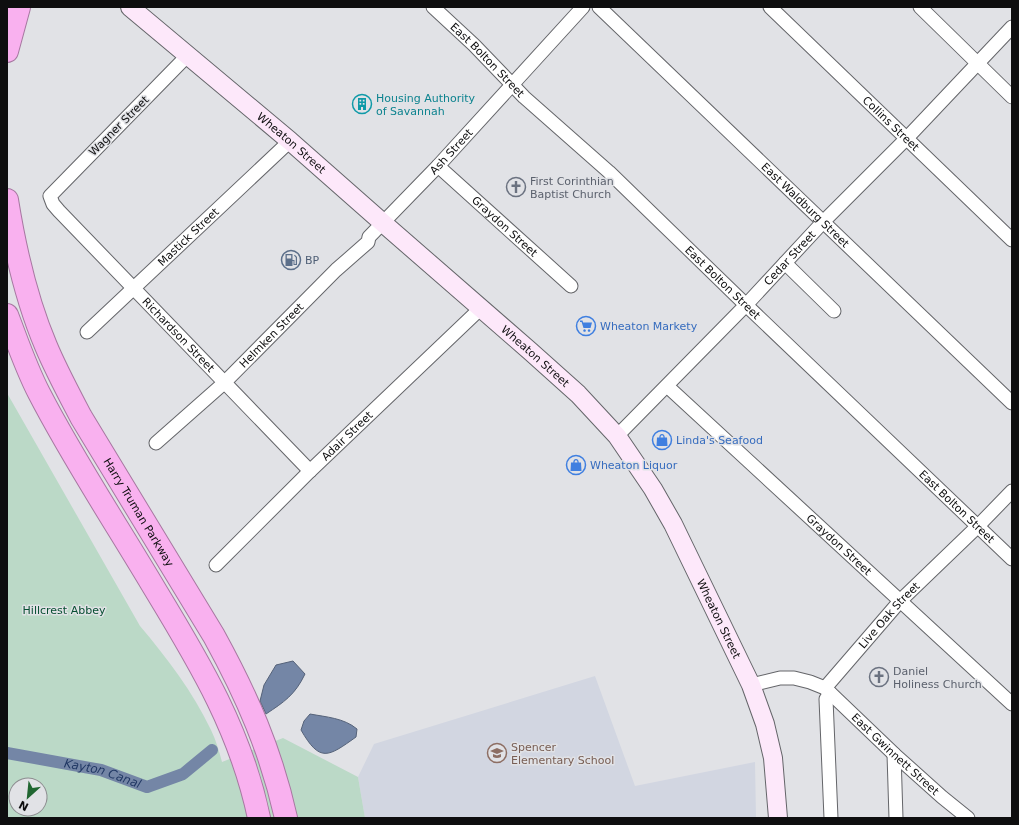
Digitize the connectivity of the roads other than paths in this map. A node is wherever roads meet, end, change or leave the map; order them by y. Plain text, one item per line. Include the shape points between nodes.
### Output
1 (12, 7) edge
2 (20, 7) edge
3 (130, 7) edge
4 (433, 7) edge
5 (584, 7) edge
6 (599, 7) edge
7 (770, 7) edge
8 (920, 7) edge
9 (1012, 27) edge
10 (7, 37) edge
11 (7, 50) edge
12 (188, 55) junction
13 (977, 63) junction
14 (513, 85) junction
15 (1012, 97) edge
16 (906, 139) junction
17 (290, 140) junction
18 (438, 166) junction
19 (50, 196) joint
20 (7, 200) edge
21 (823, 222) junction
22 (383, 223) junction
23 (1012, 240) edge
24 (784, 263) junction
25 (572, 286) dead end
26 (134, 289) junction
27 (746, 305) junction
28 (481, 308) junction
29 (834, 311) dead end
30 (7, 315) edge
31 (87, 332) dead end
32 (224, 383) junction
33 (667, 386) junction
34 (1012, 403) edge
35 (617, 436) junction
36 (156, 443) dead end
37 (310, 471) junction
38 (1012, 491) edge
39 (978, 526) junction
40 (1012, 559) edge
41 (216, 565) dead end
42 (900, 601) junction
43 (750, 685) junction
44 (828, 691) junction
45 (1012, 704) edge
46 (894, 754) junction
47 (259, 818) edge
48 (286, 818) edge
49 (778, 818) edge
50 (831, 818) edge
51 (896, 818) edge
52 (968, 818) edge

1 - 10 highway
2 - 11 highway
3 - 12 main road, Wheaton Street
4 - 14 street, East Bolton Street
5 - 14 street, Ash Street
6 - 21 street, East Waldburg Street
7 - 16 street, Collins Street
8 - 13 street
9 - 13 street, Cedar Street
12 - 17 main road, Wheaton Street
12 - 19 street, Wagner Street
13 - 15 street
13 - 16 street, Cedar Street
14 - 18 street, Ash Street
14 - 27 street, East Bolton Street via 610,172
16 - 21 street, Cedar Street
16 - 23 street, Collins Street
17 - 22 main road, Wheaton Street
17 - 26 street, Mastick Street
18 - 22 street, Ash Street
18 - 25 street, Graydon Street
19 - 26 street, Richardson Street via 59,211
20 - 48 highway, Harry Truman Parkway via 20,266 45,344 81,417 234,672 254,714 270,758
21 - 24 street, Cedar Street
21 - 34 street, East Waldburg Street
22 - 28 main road, Wheaton Street
22 - 32 street, Helmken Street via 369,237 368,242 336,270
24 - 27 street, Cedar Street
24 - 29 street
26 - 31 street, Mastick Street
26 - 32 street, Richardson Street
27 - 33 street, Cedar Street
27 - 39 street, East Bolton Street
28 - 35 main road, Wheaton Street via 578,394
28 - 37 street, Adair Street
30 - 47 highway via 21,354 59,430 192,649 214,690 245,766
32 - 36 street, Helmken Street
32 - 37 street, Richardson Street
33 - 35 street, Cedar Street
33 - 42 street, Graydon Street
35 - 43 main road, Wheaton Street via 673,524
37 - 41 street, Adair Street
38 - 39 street, Live Oak Street
39 - 40 street, East Bolton Street
39 - 42 street, Live Oak Street
42 - 44 street, Live Oak Street
42 - 45 street, Graydon Street
43 - 44 street via 780,678 794,678
43 - 49 main road, Wheaton Street via 765,724 773,758
44 - 46 street, East Gwinnett Street
44 - 50 street via 826,699
46 - 51 street
46 - 52 street, East Gwinnett Street

